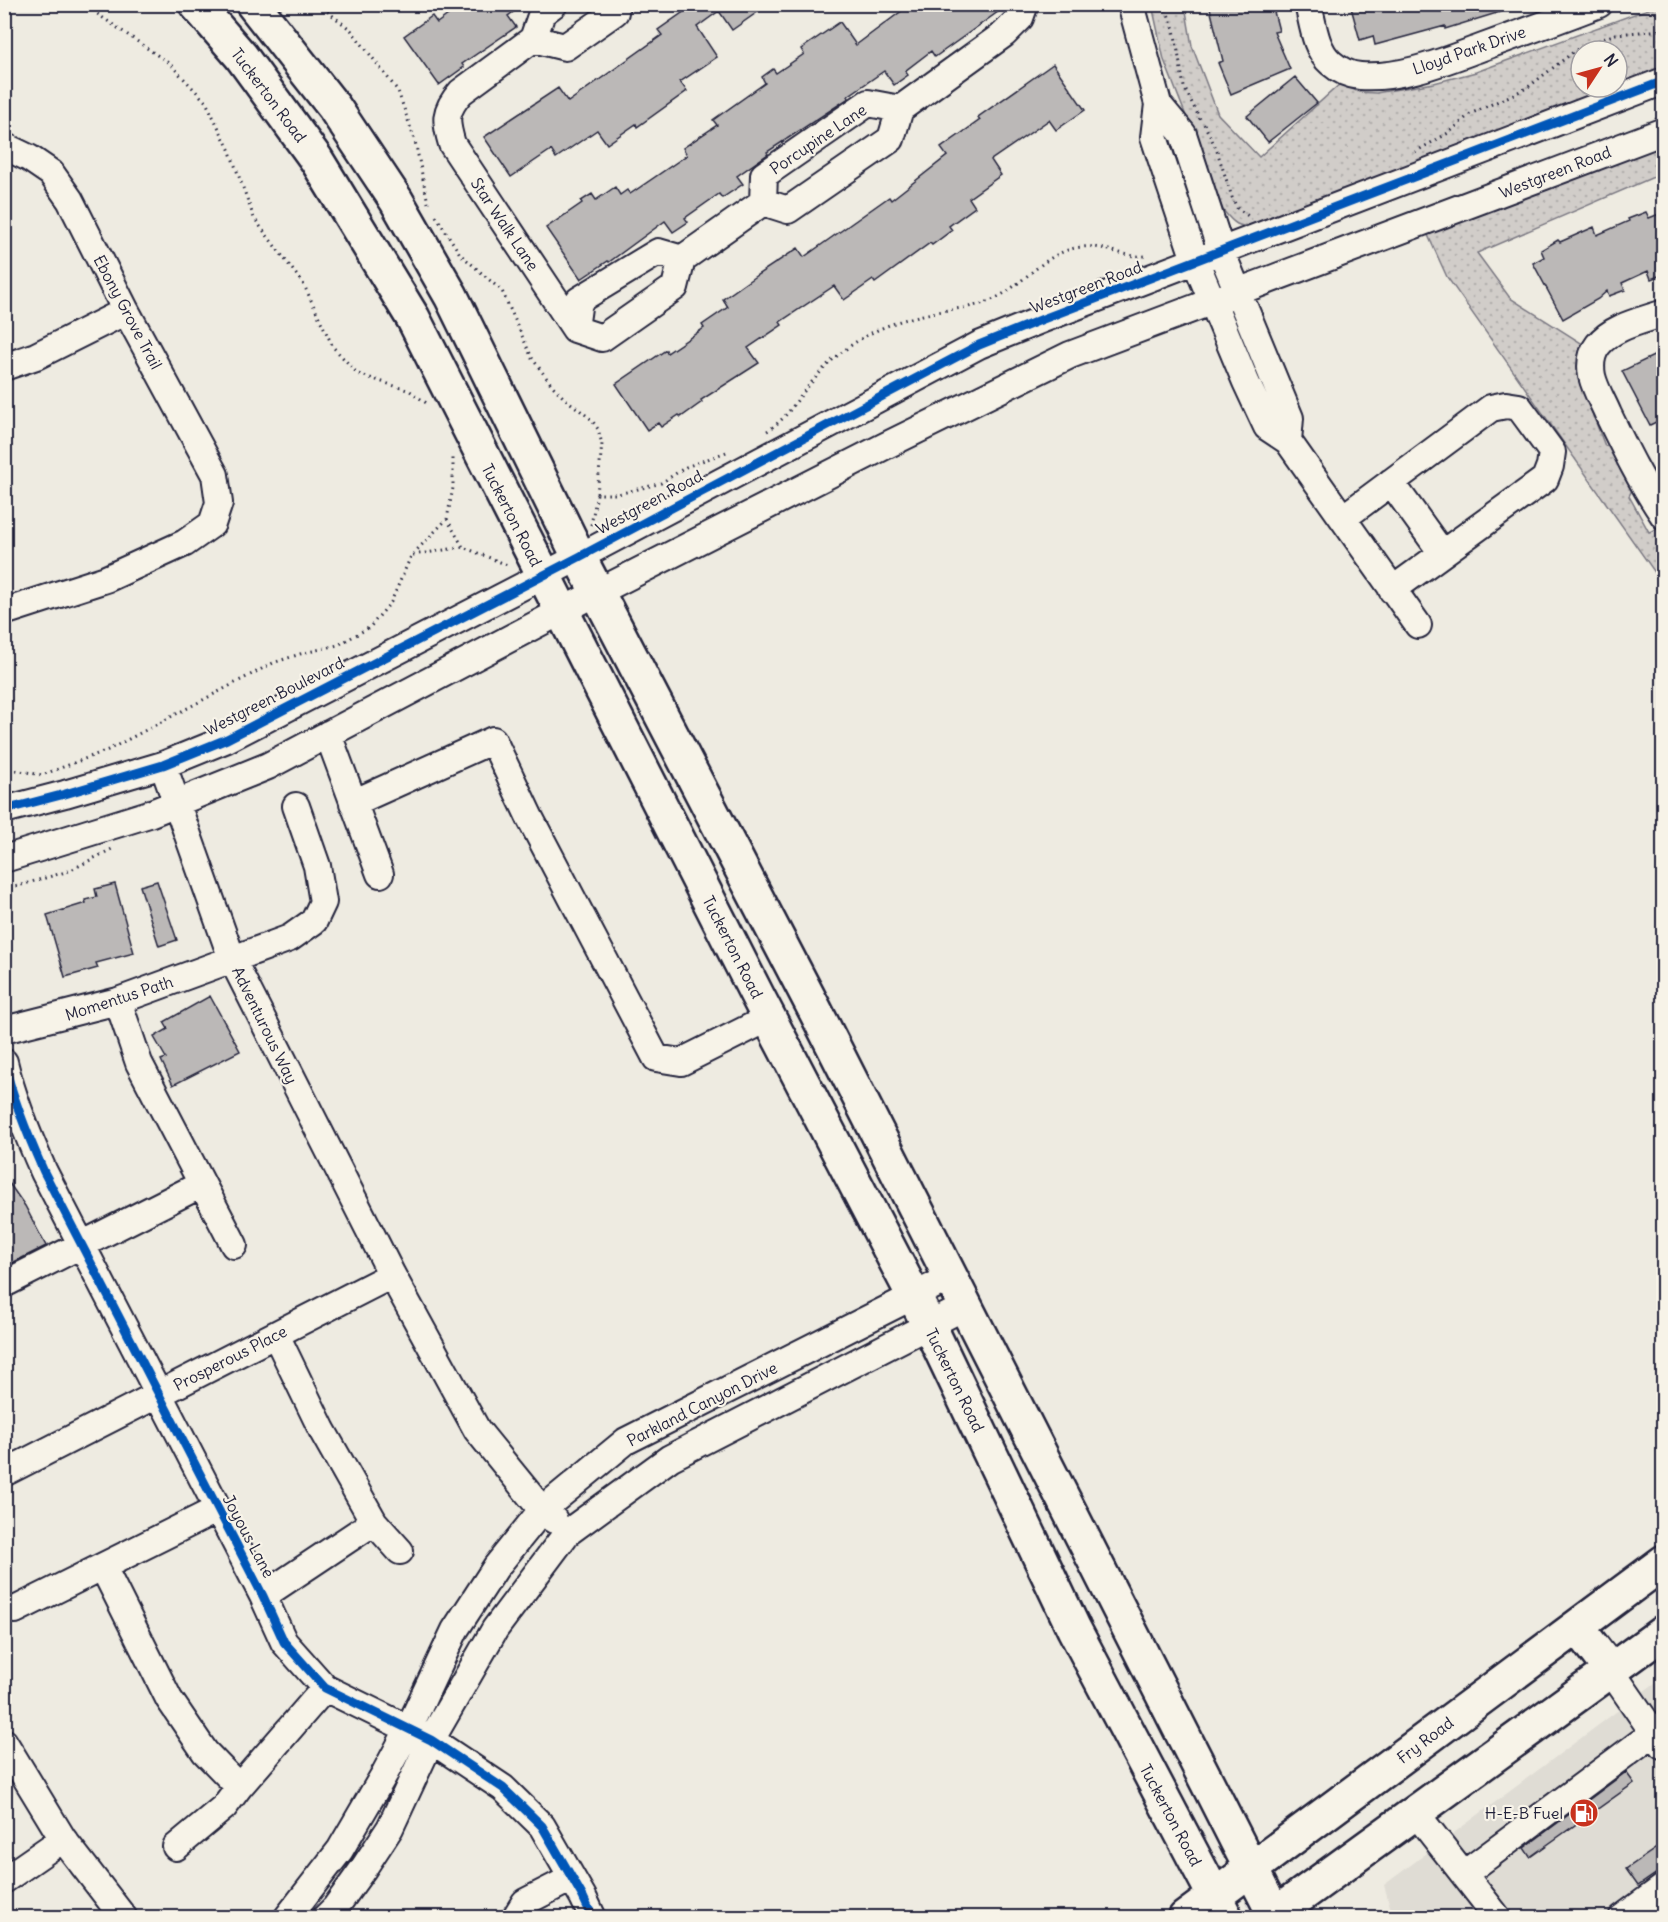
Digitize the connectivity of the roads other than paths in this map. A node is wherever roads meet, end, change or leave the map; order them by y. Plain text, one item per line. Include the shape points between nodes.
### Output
1 (196, 4) edge
2 (253, 4) edge
3 (554, 4) edge
4 (616, 4) edge
5 (1025, 4) edge
6 (1131, 4) edge
7 (1308, 4) edge
8 (1599, 4) edge
9 (533, 39) junction
10 (1664, 81) edge
11 (1158, 104) junction
12 (900, 109) junction
13 (1664, 131) edge
14 (4, 146) edge
15 (763, 202) junction
16 (1221, 251) junction
17 (682, 259) junction
18 (1195, 261) junction
19 (1238, 292) junction
20 (1212, 300) junction
21 (126, 311) junction
22 (1664, 313) edge
23 (575, 329) junction
24 (4, 367) edge
25 (1288, 441) junction
26 (1391, 482) junction
27 (1664, 516) edge
28 (1343, 518) junction
29 (1442, 554) junction
30 (579, 557) junction
31 (543, 574) junction
32 (1392, 590) junction
33 (598, 592) junction
34 (4, 612) edge
35 (561, 612) junction
36 (1418, 625) dead end
37 (328, 734) junction
38 (163, 765) junction
39 (353, 802) junction
40 (177, 803) junction
41 (296, 806) dead end
42 (4, 810) edge
43 (4, 859) edge
44 (380, 874) dead end
45 (232, 959) junction
46 (118, 1001) junction
47 (769, 1018) junction
48 (4, 1030) edge
49 (4, 1062) edge
50 (202, 1184) junction
51 (234, 1245) dead end
52 (82, 1246) junction
53 (392, 1275) junction
54 (951, 1277) junction
55 (4, 1284) edge
56 (914, 1296) junction
57 (966, 1306) junction
58 (929, 1325) junction
59 (276, 1335) junction
60 (158, 1395) junction
61 (4, 1473) edge
62 (218, 1509) junction
63 (542, 1510) junction
64 (374, 1522) junction
65 (567, 1533) junction
66 (400, 1551) dead end
67 (1664, 1562) edge
68 (103, 1567) junction
69 (263, 1596) junction
70 (15, 1610) dead end
71 (1577, 1627) junction
72 (1664, 1632) edge
73 (1611, 1671) junction
74 (325, 1688) junction
75 (419, 1735) junction
76 (1660, 1735) edge
77 (4, 1742) edge
78 (239, 1787) junction
79 (1415, 1812) junction
80 (63, 1839) junction
81 (176, 1847) dead end
82 (1252, 1869) junction
83 (1464, 1874) junction
84 (572, 1878) junction
85 (4, 1880) edge
86 (1664, 1887) edge
87 (1220, 1907) edge
88 (120, 1916) edge
89 (287, 1917) edge
90 (325, 1917) edge
91 (514, 1917) edge
92 (593, 1917) edge
93 (1185, 1917) edge
94 (1274, 1917) edge
95 (1498, 1917) edge
96 (1622, 1917) edge

1 - 31 main road, Tuckerton Road via 241,56 316,159 412,318
2 - 30 main road via 334,107 396,200 451,296
3 - 9 street via 542,13
4 - 9 street via 615,12 565,47
5 - 12 street via 1020,18 1004,34
6 - 11 street
7 - 8 street, Lloyd Park Drive via 1324,56 1342,71 1362,76 1428,67
9 - 23 street, Star Walk Lane via 461,92 447,114 447,127 452,144
10 - 16 street, Westgreen Road
11 - 16 street via 1183,134
11 - 18 street via 1154,136
12 - 15 street via 891,139 788,210
12 - 15 street, Porcupine Lane via 868,103 764,175
13 - 19 street, Westgreen Road
14 - 21 street, Ebony Grove Trail via 51,173 70,200
15 - 17 street
16 - 18 street, Westgreen Road
16 - 19 street
17 - 23 street via 675,287 602,338
17 - 23 street via 658,252 579,300
18 - 20 street
18 - 30 street, Westgreen Road via 979,345
19 - 20 street, Westgreen Road
19 - 25 street via 1290,418
20 - 25 street via 1267,428
20 - 33 street, Westgreen Road via 1028,374
21 - 24 street via 36,356
21 - 34 street, Ebony Grove Trail via 214,475 219,503 212,524 185,543 106,579
22 - 27 street via 1604,339 1591,366 1621,442
25 - 28 street
26 - 28 street
26 - 29 street
26 - 29 street via 1491,408 1506,405 1520,407 1552,452 1545,478
28 - 32 street
29 - 32 street
30 - 31 street, Westgreen Road
30 - 33 main road
31 - 35 main road, Tuckerton Road
31 - 38 street, Westgreen Boulevard via 226,739
32 - 36 street
33 - 35 street, Westgreen Road
33 - 54 main road
35 - 37 street
35 - 47 main road, Tuckerton Road
37 - 39 street
37 - 40 street via 268,766
38 - 40 street, Adventurous Way
38 - 42 street, Westgreen Boulevard
39 - 44 street
39 - 47 street via 493,740 656,1058 681,1062
40 - 43 street
40 - 45 street, Adventurous Way
41 - 45 street, Momentus Path via 317,866 323,902 314,921 290,938
45 - 46 street, Momentus Path
45 - 53 street, Adventurous Way
46 - 48 street, Momentus Path
46 - 50 street via 139,1063
47 - 56 main road, Tuckerton Road
49 - 52 street, Joyous Lane via 26,1132
50 - 51 street
50 - 52 street
52 - 55 street
52 - 60 street, Joyous Lane
53 - 59 street, Prosperous Place
53 - 63 street, Adventurous Way via 477,1430
54 - 56 street, Parkland Canyon Drive
54 - 57 main road
56 - 58 main road, Tuckerton Road
56 - 63 street, Parkland Canyon Drive via 626,1441
57 - 58 street, Parkland Canyon Drive
57 - 82 main road
58 - 65 street, Parkland Canyon Drive via 670,1458
58 - 87 main road, Tuckerton Road via 1074,1629
59 - 60 street, Prosperous Place
59 - 64 street via 322,1430
60 - 61 street, Prosperous Place
60 - 62 street, Joyous Lane
62 - 68 street
62 - 69 street, Joyous Lane
63 - 65 street, Adventurous Way
63 - 75 street, Parkland Canyon Drive via 496,1567 455,1630
64 - 66 street
64 - 69 street
65 - 75 street, Parkland Canyon Drive
67 - 71 main road, Fry Road
68 - 70 street
68 - 78 street via 169,1700 205,1752
69 - 74 street, Joyous Lane via 284,1642
71 - 73 main road
71 - 82 main road, Fry Road
72 - 73 main road
73 - 76 street
73 - 79 main road
74 - 75 street, Joyous Lane
74 - 78 street
75 - 84 street, Joyous Lane via 503,1788 542,1826
75 - 89 street, Parkland Canyon Drive via 385,1773 339,1850
75 - 90 street, Parkland Canyon Drive via 390,1828 358,1877
76 - 83 street
77 - 80 street
78 - 81 street via 224,1807
79 - 83 street
79 - 94 main road
80 - 85 street
80 - 88 street
82 - 87 main road, Fry Road
82 - 94 main road
83 - 95 street
84 - 91 street via 525,1902
84 - 92 street, Joyous Lane
86 - 96 street
87 - 93 main road, Fry Road

